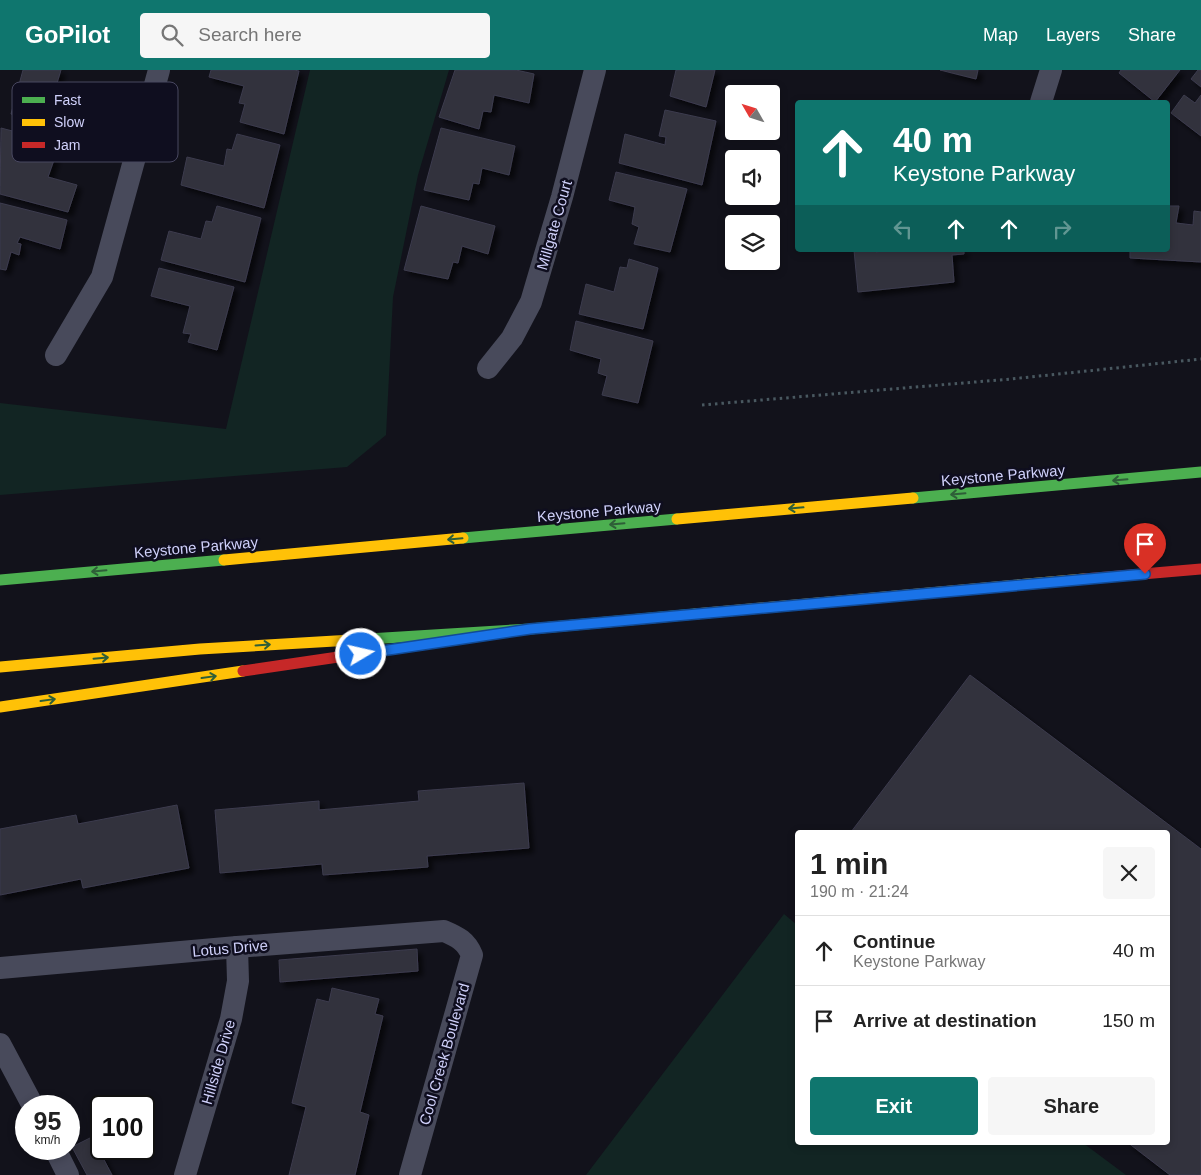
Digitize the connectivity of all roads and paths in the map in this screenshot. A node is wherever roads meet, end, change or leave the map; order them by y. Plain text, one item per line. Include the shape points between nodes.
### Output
1 (595, 70) edge
2 (1051, 70) edge
3 (1042, 100) edge
4 (134, 162) edge
5 (56, 355) dead end
6 (1201, 359) edge
7 (488, 368) dead end
8 (702, 405) dead end
9 (1201, 472) edge
10 (304, 552) junction
11 (88, 561) dead end
12 (1201, 569) edge
13 (0, 580) edge
14 (530, 629) junction
15 (394, 649) dead end
16 (355, 655) dead end
17 (0, 667) edge
18 (0, 707) edge
19 (460, 937) joint
20 (237, 947) junction
21 (0, 968) edge
22 (0, 1044) edge
23 (26, 1095) edge
24 (60, 1160) edge
25 (68, 1175) edge
26 (186, 1175) edge
27 (410, 1175) edge

1 - 7 street, Millgate Court via 531,302 512,338
2 - 3 street
4 - 5 street via 102,277
6 - 8 path via 1011,380
9 -> 10 highway, Keystone Parkway
10 - 11 highway
10 -> 13 highway, Keystone Parkway
12 - 14 highway
14 - 15 highway
17 -> 14 highway via 200,650
18 -> 16 highway
19 - 20 street, Lotus Drive via 444,931
19 - 27 street, Cool Creek Boulevard via 472,955
20 - 21 street, Lotus Drive
20 - 26 street, Hillside Drive via 238,981 231,1019
22 - 23 street
24 - 25 street

